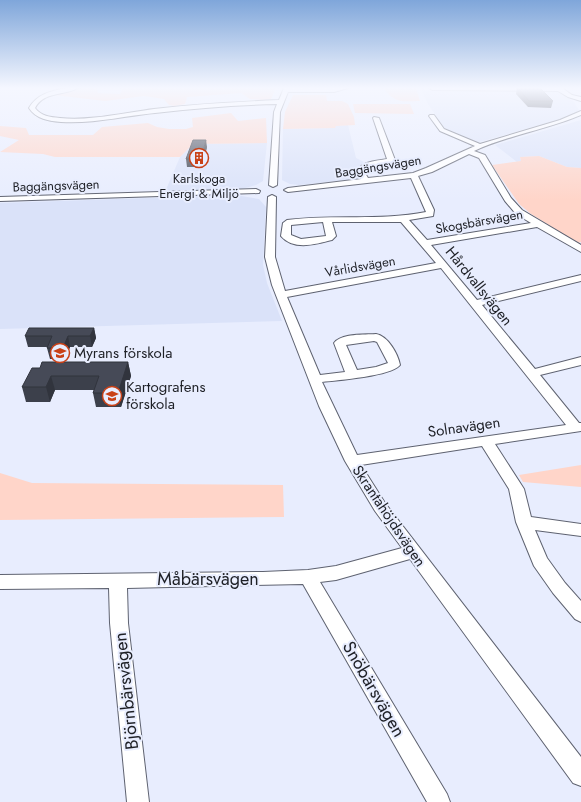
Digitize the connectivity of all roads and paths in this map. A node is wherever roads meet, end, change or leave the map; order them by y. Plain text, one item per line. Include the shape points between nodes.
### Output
1 (276, 125) edge
2 (379, 125) edge
3 (439, 125) edge
4 (548, 125) edge
5 (480, 146) junction
6 (468, 151) junction
7 (414, 175) junction
8 (366, 181) junction
9 (256, 191) junction
10 (279, 193) junction
11 (0, 199) edge
12 (403, 219) junction
13 (326, 220) junction
14 (538, 224) junction
15 (425, 243) junction
16 (581, 249) edge
17 (443, 265) junction
18 (581, 278) edge
19 (281, 295) junction
20 (474, 304) junction
21 (581, 361) edge
22 (352, 374) dead end
23 (531, 374) junction
24 (315, 379) junction
25 (579, 427) edge
26 (486, 441) junction
27 (352, 461) junction
28 (524, 522) junction
29 (581, 530) edge
30 (413, 552) junction
31 (308, 577) junction
32 (118, 580) junction
33 (0, 582) edge
34 (581, 614) edge
35 (581, 775) edge
36 (138, 802) edge
37 (439, 802) edge

1 - 10 street, Skrantahöjdsvägen
2 - 8 street via 391,160 370,164 362,169 361,173
3 - 5 street via 442,130
4 - 5 street, Baggängsvägen
5 - 6 street, Baggängsvägen
6 - 7 street, Baggängsvägen
6 - 14 street via 482,157 514,207
7 - 8 street, Baggängsvägen
7 - 12 street via 430,214
8 - 10 street, Baggängsvägen
9 - 10 street via 260,195
9 - 10 street via 261,187
9 - 11 street, Baggängsvägen
10 - 19 street, Skrantahöjdsvägen via 270,257
12 - 13 street
12 - 15 street, Hårdvallsvägen
13 - 13 street via 287,223 286,236 291,242 329,238 331,236
14 - 15 street, Skogsbärsvägen
14 - 16 street
15 - 17 street, Hårdvallsvägen
17 - 19 street, Vårlidsvägen
17 - 20 street, Hårdvallsvägen
18 - 20 street
19 - 24 street, Skrantahöjdsvägen
20 - 23 street, Hårdvallsvägen
21 - 23 street
22 - 24 street
23 - 25 street, Hårdvallsvägen
24 - 27 street, Skrantahöjdsvägen
25 - 26 street, Solnavägen
26 - 27 street, Solnavägen
26 - 28 street via 516,489
27 - 30 street, Skrantahöjdsvägen via 380,507
28 - 29 street
28 - 34 street via 540,561
30 - 31 street, Måbärsvägen via 336,573
30 - 35 street, Skrantahöjdsvägen
31 - 32 street, Måbärsvägen
31 - 37 street, Snöbärsvägen
32 - 33 street, Måbärsvägen
32 - 36 street, Björnbärsvägen via 119,623

